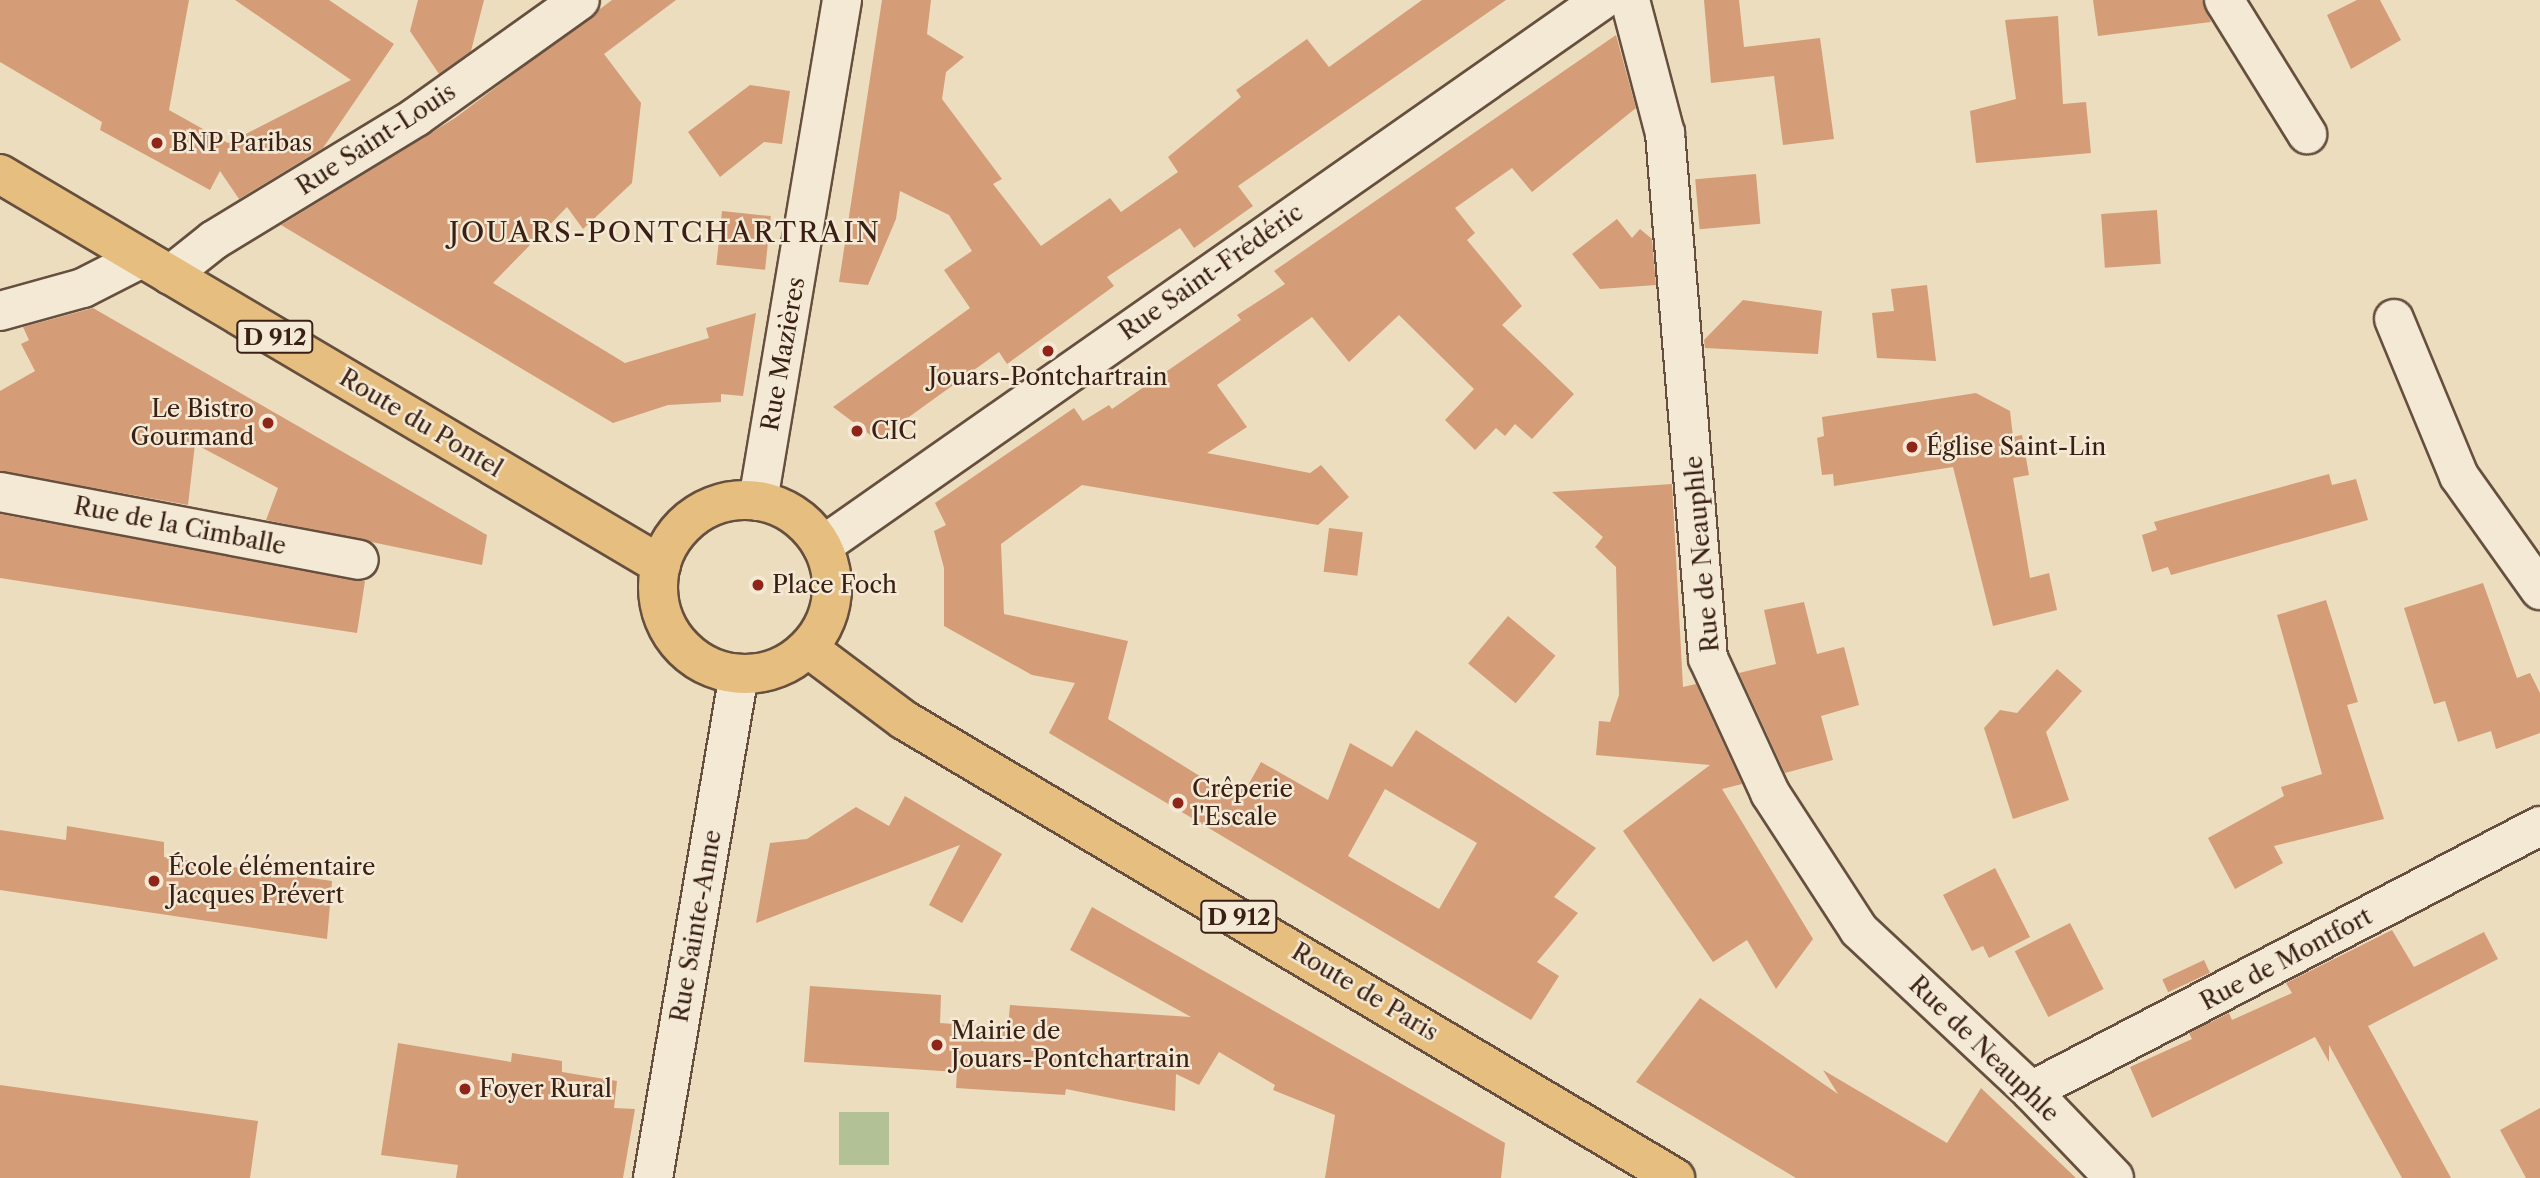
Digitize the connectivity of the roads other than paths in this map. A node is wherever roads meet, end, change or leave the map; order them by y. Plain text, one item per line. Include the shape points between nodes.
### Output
1 (580, 0) edge
2 (842, 0) edge
3 (1602, 0) edge
4 (1630, 0) edge
5 (2224, 0) edge
6 (2307, 134) dead end
7 (0, 174) edge
8 (156, 266) junction
9 (0, 311) edge
10 (2395, 319) dead end
11 (0, 492) edge
12 (758, 501) junction
13 (822, 546) junction
14 (359, 561) dead end
15 (661, 565) junction
16 (2540, 590) edge
17 (808, 648) junction
18 (738, 674) junction
19 (2540, 826) edge
20 (2031, 1091) junction
21 (653, 1178) edge
22 (1675, 1178) edge
23 (2114, 1178) edge

1 - 8 street, Rue Saint-Louis via 416,117 214,240
2 - 12 street, Rue Mazières
3 - 13 street, Rue Saint-Frédéric
4 - 20 street, Rue de Neauphle via 1665,133 1708,658 1770,793 1858,930
5 - 6 street
7 - 8 main road, Route du Pontel / D 912
8 - 9 street, Rue Saint-Louis
8 - 15 main road, Route du Pontel / D 912
10 - 16 street via 2459,476
11 - 14 street, Rue de la Cimballe
12 - 13 main road via 783,509
12 - 15 main road via 708,509 670,542
13 - 17 main road via 832,600
15 - 18 main road via 663,615 674,638 714,668
17 - 18 main road via 787,664
17 - 22 main road, Route de Paris / D 912 via 904,720
18 - 21 street, Rue Sainte-Anne
19 - 20 street, Rue de Montfort
20 - 23 street, Rue de Neauphle

